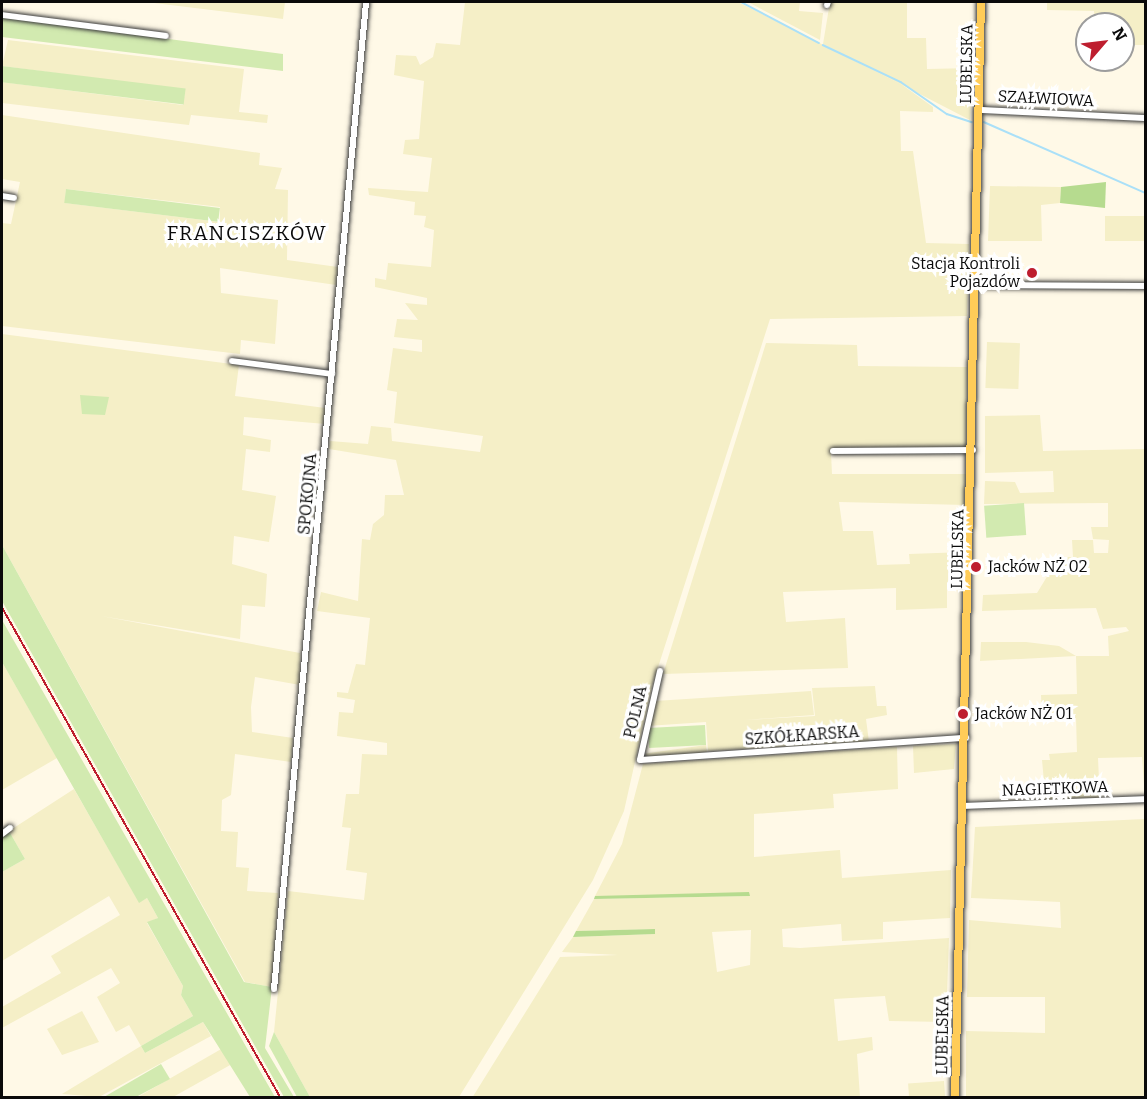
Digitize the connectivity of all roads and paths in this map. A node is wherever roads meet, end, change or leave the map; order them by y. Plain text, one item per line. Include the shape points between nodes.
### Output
1 (366, 2) edge
2 (981, 2) edge
3 (2, 15) edge
4 (166, 36) dead end
5 (980, 110) junction
6 (1146, 118) edge
7 (2, 196) edge
8 (14, 198) dead end
9 (977, 285) junction
10 (1146, 286) edge
11 (232, 361) dead end
12 (332, 374) junction
13 (974, 450) junction
14 (833, 451) dead end
15 (660, 671) dead end
16 (967, 738) junction
17 (640, 760) joint
18 (1146, 799) edge
19 (965, 806) junction
20 (10, 828) dead end
21 (2, 834) edge
22 (274, 989) dead end
23 (955, 1098) edge

1 - 12 street, SPOKOJNA
2 - 5 main road, LUBELSKA
3 - 4 street
5 - 6 street, SZAŁWIOWA
5 - 9 main road, LUBELSKA
7 - 8 street
9 - 10 street
9 - 13 main road, LUBELSKA
11 - 12 street
12 - 22 street, SPOKOJNA
13 - 14 street
13 - 16 main road, LUBELSKA
15 - 17 street, POLNA
16 - 17 street, SZKÓŁKARSKA
16 - 19 main road, LUBELSKA
18 - 19 street, NAGIETKOWA
19 - 23 main road, LUBELSKA
20 - 21 street

